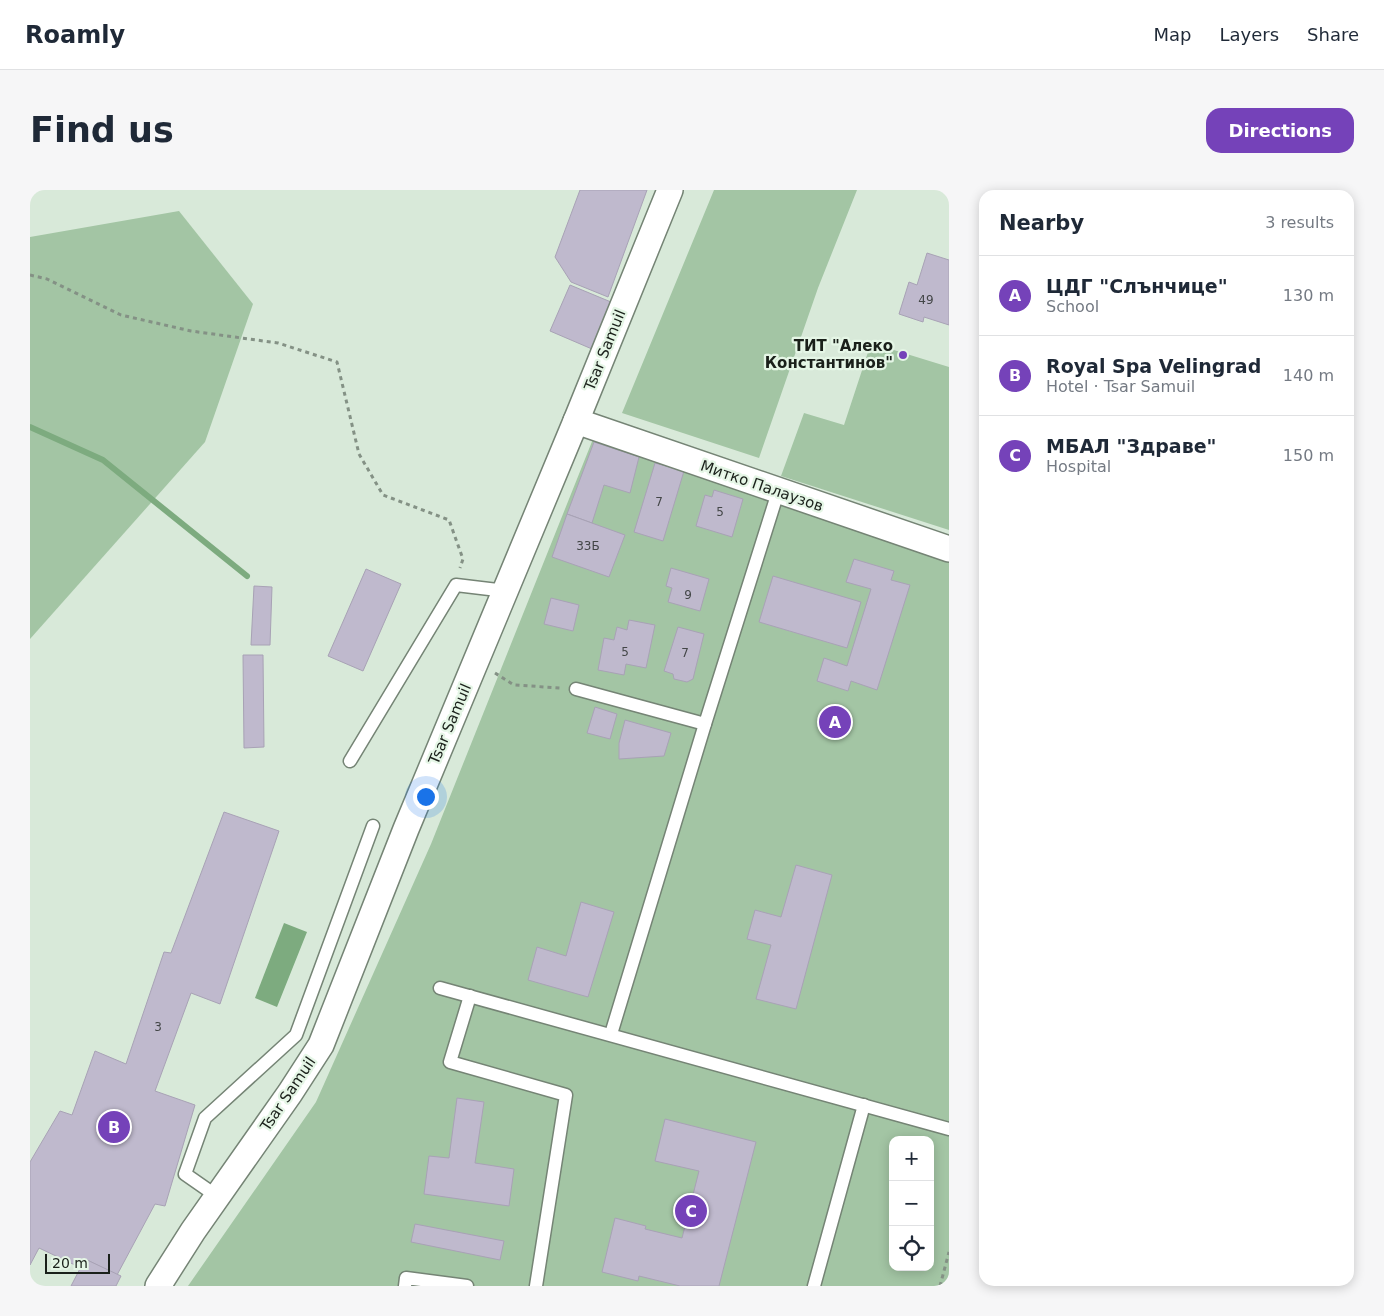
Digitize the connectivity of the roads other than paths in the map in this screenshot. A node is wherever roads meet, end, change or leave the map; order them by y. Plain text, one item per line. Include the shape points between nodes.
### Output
1 (670, 190) edge
2 (576, 421) junction
3 (778, 492) junction
4 (949, 550) edge
5 (506, 590) junction
6 (576, 689) road end
7 (704, 724) junction
8 (350, 761) dead end
9 (373, 826) dead end
10 (440, 988) dead end
11 (470, 996) junction
12 (321, 1008) junction
13 (611, 1034) junction
14 (864, 1105) junction
15 (949, 1129) edge
16 (218, 1197) junction
17 (158, 1286) edge
18 (405, 1286) edge
19 (467, 1286) edge
20 (536, 1286) edge
21 (814, 1286) edge

1 - 2 street, Tsar Samuil
2 - 3 street, Митко Палаузов
2 - 5 street, Tsar Samuil
3 - 4 street, Митко Палаузов
3 - 7 lane
5 - 8 lane via 456,586
5 - 12 street, Tsar Samuil via 406,829
6 - 7 lane
7 - 13 lane
9 - 12 lane
10 - 11 lane
11 - 13 lane
11 - 20 lane via 450,1062 566,1095
12 - 16 street, Tsar Samuil via 321,1045
12 - 16 lane via 205,1118 185,1174
13 - 14 lane
14 - 15 lane
14 - 21 lane
16 - 17 street, Tsar Samuil
18 - 19 lane via 406,1278

